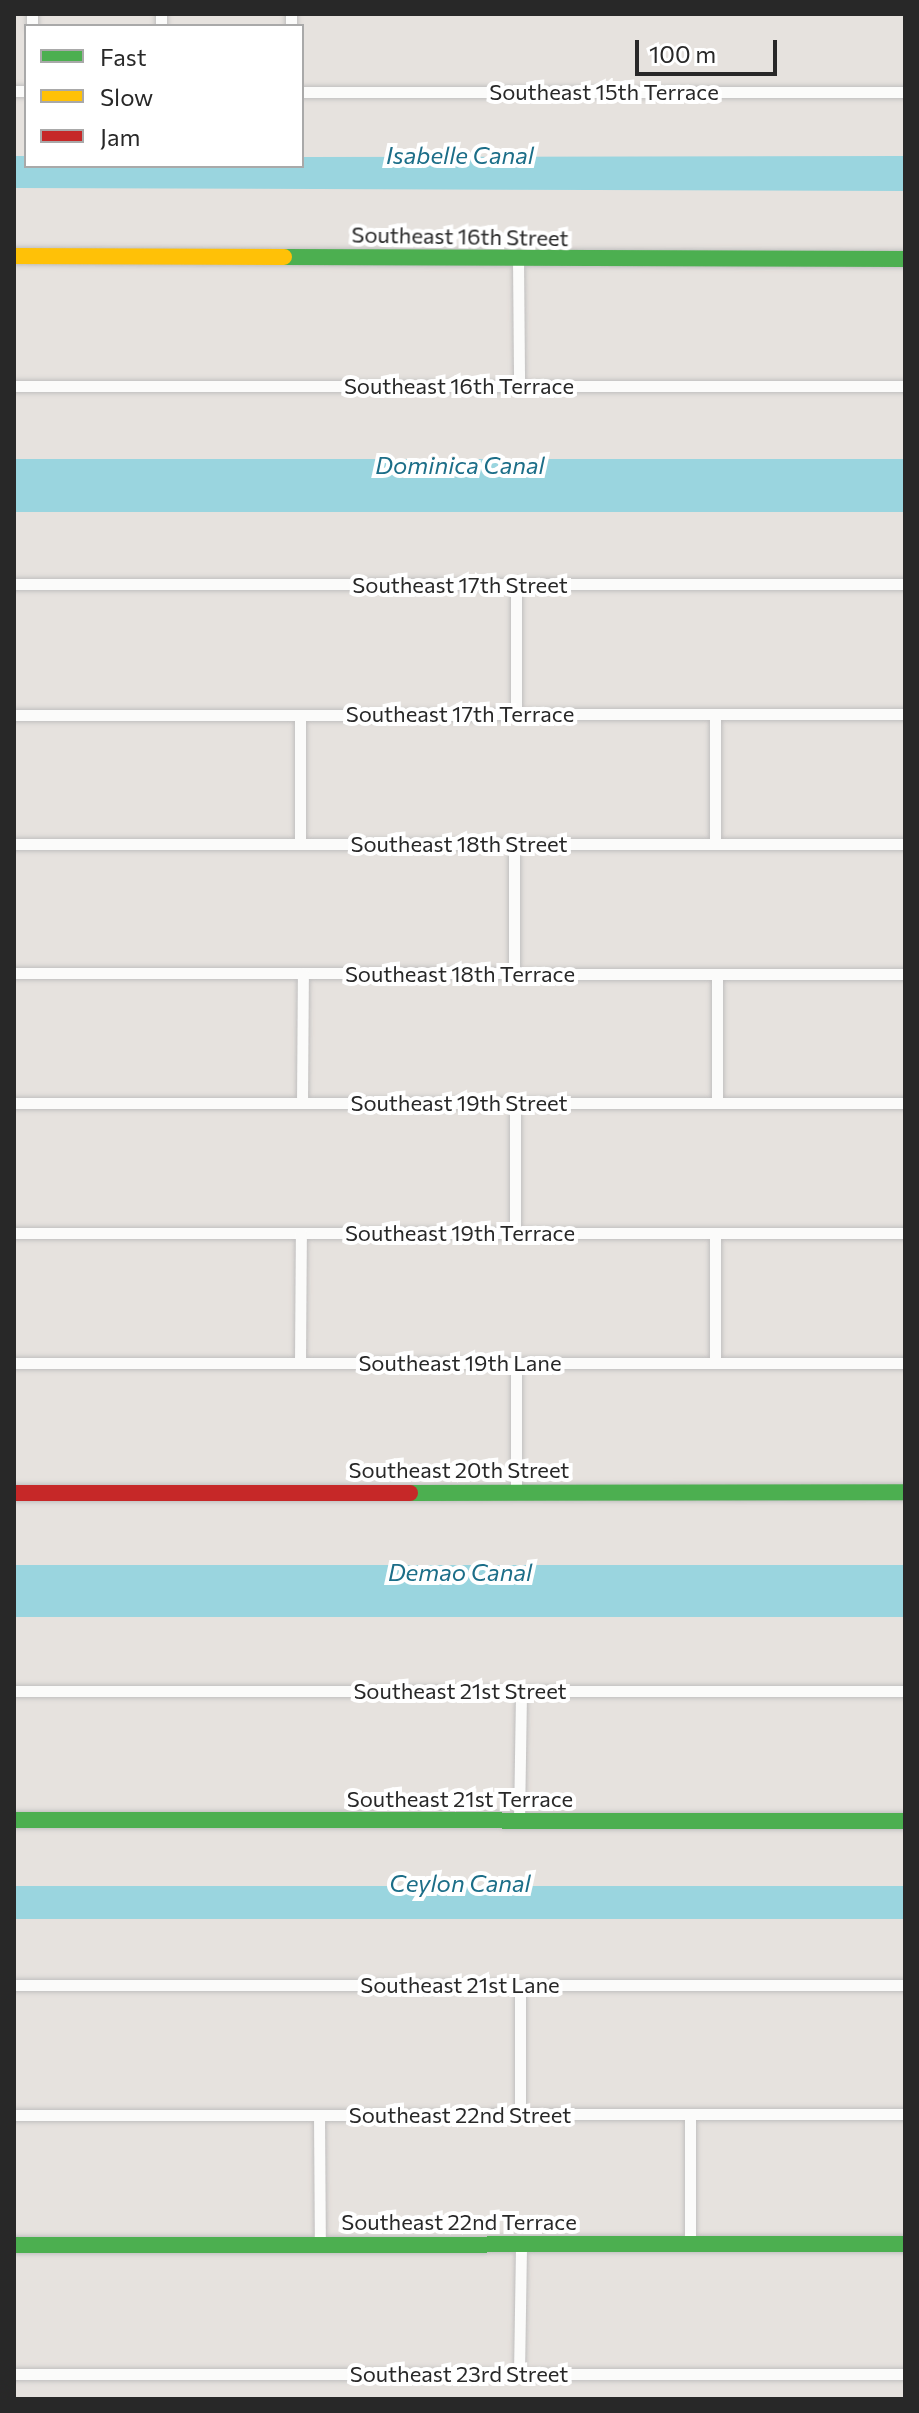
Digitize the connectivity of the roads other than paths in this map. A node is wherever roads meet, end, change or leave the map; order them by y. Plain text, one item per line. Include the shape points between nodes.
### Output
1 (304, 92) edge
2 (905, 92) edge
3 (14, 256) edge
4 (518, 259) junction
5 (905, 259) edge
6 (519, 385) junction
7 (14, 386) edge
8 (905, 386) edge
9 (14, 584) edge
10 (905, 584) edge
11 (516, 585) junction
12 (516, 714) junction
13 (715, 714) junction
14 (905, 714) edge
15 (14, 715) edge
16 (300, 715) junction
17 (300, 843) junction
18 (14, 844) edge
19 (514, 844) junction
20 (715, 844) junction
21 (905, 844) edge
22 (14, 973) edge
23 (303, 973) junction
24 (514, 974) junction
25 (717, 974) junction
26 (905, 974) edge
27 (14, 1103) edge
28 (302, 1103) junction
29 (515, 1103) junction
30 (717, 1103) junction
31 (905, 1103) edge
32 (515, 1232) junction
33 (14, 1233) edge
34 (301, 1233) junction
35 (715, 1233) junction
36 (905, 1233) edge
37 (300, 1362) junction
38 (715, 1362) junction
39 (14, 1363) edge
40 (516, 1363) junction
41 (905, 1363) edge
42 (516, 1492) junction
43 (905, 1492) edge
44 (14, 1493) edge
45 (14, 1691) edge
46 (521, 1691) junction
47 (905, 1691) edge
48 (14, 1820) edge
49 (519, 1821) junction
50 (905, 1821) edge
51 (14, 1985) edge
52 (520, 1985) junction
53 (905, 1985) edge
54 (690, 2114) junction
55 (905, 2114) edge
56 (14, 2115) edge
57 (319, 2115) junction
58 (520, 2115) junction
59 (320, 2244) junction
60 (521, 2244) junction
61 (690, 2244) junction
62 (905, 2244) edge
63 (14, 2245) edge
64 (14, 2374) edge
65 (519, 2374) junction
66 (905, 2374) edge

1 - 2 street, Southeast 15th Terrace
3 - 4 street, Southeast 16th Street
4 - 5 street, Southeast 16th Street
4 - 6 street
6 - 7 street, Southeast 16th Terrace
6 - 8 street, Southeast 16th Terrace
9 - 11 street, Southeast 17th Street
10 - 11 street, Southeast 17th Street
11 - 12 street
12 - 13 street, Southeast 17th Terrace
12 - 16 street, Southeast 17th Terrace
13 - 14 street, Southeast 17th Terrace
13 - 20 street
15 - 16 street, Southeast 17th Terrace
16 - 17 street
17 - 18 street, Southeast 18th Street
17 - 19 street, Southeast 18th Street
19 - 20 street, Southeast 18th Street
19 - 24 street
20 - 21 street, Southeast 18th Street
22 - 23 street, Southeast 18th Terrace
23 - 24 street, Southeast 18th Terrace
23 - 28 street
24 - 25 street, Southeast 18th Terrace
25 - 26 street, Southeast 18th Terrace
25 - 30 street
27 - 28 street, Southeast 19th Street
28 - 29 street, Southeast 19th Street
29 - 30 street, Southeast 19th Street
29 - 32 street
30 - 31 street, Southeast 19th Street
32 - 34 street, Southeast 19th Terrace
32 - 35 street, Southeast 19th Terrace
33 - 34 street, Southeast 19th Terrace
34 - 37 street
35 - 36 street, Southeast 19th Terrace
35 - 38 street
37 - 39 street, Southeast 19th Lane
37 - 40 street, Southeast 19th Lane
38 - 40 street, Southeast 19th Lane
38 - 41 street, Southeast 19th Lane
40 - 42 street
42 - 43 street, Southeast 20th Street
42 - 44 street, Southeast 20th Street
45 - 46 street, Southeast 21st Street
46 - 47 street, Southeast 21st Street
46 - 49 street
48 - 49 street, Southeast 21st Terrace
49 - 50 street, Southeast 21st Terrace
51 - 52 street, Southeast 21st Lane
52 - 53 street, Southeast 21st Lane
52 - 58 street
54 - 55 street, Southeast 22nd Street
54 - 58 street, Southeast 22nd Street
54 - 61 street
56 - 57 street, Southeast 22nd Street
57 - 58 street, Southeast 22nd Street
57 - 59 street
59 - 60 street, Southeast 22nd Terrace
59 - 63 street, Southeast 22nd Terrace
60 - 61 street, Southeast 22nd Terrace
60 - 65 street
61 - 62 street, Southeast 22nd Terrace
64 - 65 street, Southeast 23rd Street
65 - 66 street, Southeast 23rd Street

